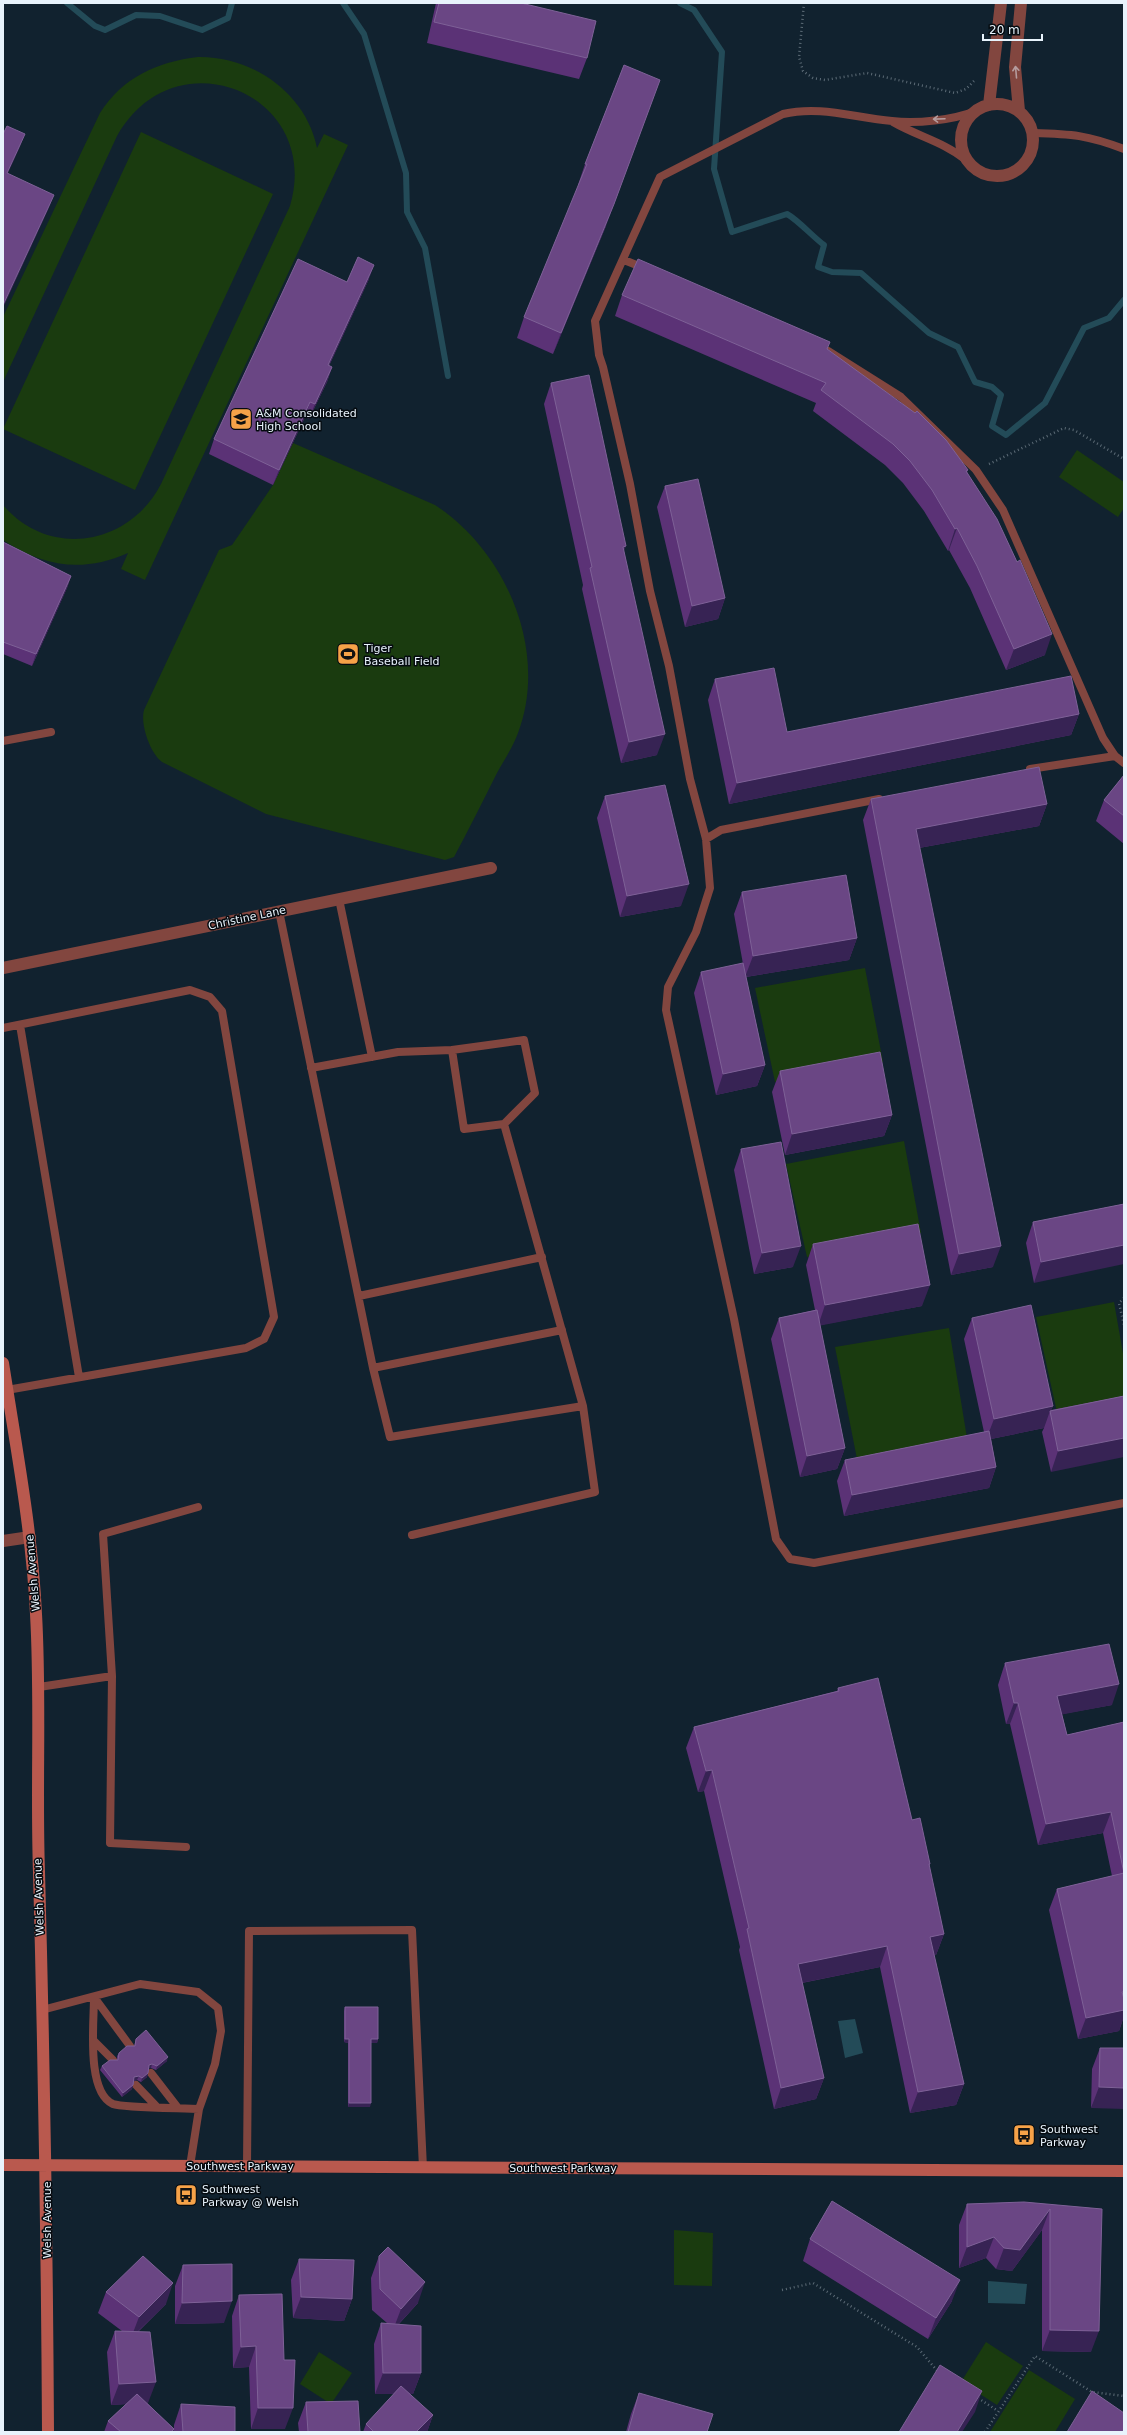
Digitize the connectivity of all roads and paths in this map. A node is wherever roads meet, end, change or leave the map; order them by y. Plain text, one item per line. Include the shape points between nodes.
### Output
1 (804, 3) edge
2 (1001, 3) edge
3 (1021, 3) edge
4 (980, 79) dead end
5 (989, 105) junction
6 (976, 111) junction
7 (1018, 111) junction
8 (892, 122) junction
9 (1033, 133) junction
10 (1124, 150) edge
11 (966, 160) junction
12 (624, 260) junction
13 (650, 271) edge
14 (822, 348) edge
15 (1124, 459) edge
16 (976, 470) junction
17 (51, 732) dead end
18 (3, 741) edge
19 (1115, 756) junction
20 (1124, 763) edge
21 (1023, 770) edge
22 (892, 796) edge
23 (706, 839) junction
24 (491, 868) dead end
25 (339, 899) junction
26 (279, 912) junction
27 (3, 968) edge
28 (20, 1025) junction
29 (3, 1028) edge
30 (452, 1050) junction
31 (372, 1057) junction
32 (311, 1068) junction
33 (504, 1124) junction
34 (542, 1257) junction
35 (358, 1296) junction
36 (1124, 1298) edge
37 (1124, 1325) edge
38 (562, 1330) junction
39 (3, 1364) edge
40 (374, 1368) junction
41 (79, 1377) junction
42 (7, 1390) junction
43 (583, 1406) junction
44 (1124, 1503) edge
45 (198, 1508) dead end
46 (412, 1535) dead end
47 (30, 1537) junction
48 (3, 1540) edge
49 (112, 1676) junction
50 (39, 1687) junction
51 (186, 1847) dead end
52 (94, 1997) junction
53 (42, 2010) junction
54 (94, 2041) junction
55 (130, 2046) edge
56 (113, 2060) edge
57 (151, 2073) dead end
58 (136, 2085) dead end
59 (156, 2106) junction
60 (178, 2108) junction
61 (199, 2108) junction
62 (3, 2164) edge
63 (46, 2165) junction
64 (190, 2166) junction
65 (247, 2166) junction
66 (423, 2168) junction
67 (1124, 2171) edge
68 (782, 2290) dead end
69 (943, 2376) edge
70 (974, 2395) edge
71 (1124, 2396) edge
72 (998, 2410) junction
73 (48, 2432) edge
74 (985, 2432) edge

1 - 4 path via 799,57 803,71 812,78 825,80 867,73 955,93
2 - 5 street
7 -> 3 street via 1015,67
5 - 6 street
5 - 7 street via 1010,106
6 -> 8 lane via 952,118
6 - 11 street via 968,118 962,133 962,149
7 - 9 street via 1025,117
8 - 11 lane via 914,134 954,149
8 - 12 lane via 825,110 801,110 783,114 660,177
9 - 10 lane via 1075,134 1094,138
9 - 11 street via 1031,155 1025,165 1005,176 983,174
12 - 13 lane
12 - 23 lane via 607,290 595,321 598,350 630,484 690,779
14 - 16 lane via 901,397
15 - 16 path via 1074,430 1064,428
16 - 19 lane via 1003,510 1103,738
17 - 18 lane
19 - 20 lane
19 - 21 lane
22 - 23 lane via 721,830
23 - 44 lane via 710,888 696,932 668,987 666,1010 732,1311 776,1539 790,1559 814,1563
24 - 25 street, Christine Lane
25 - 26 street, Christine Lane
25 - 31 lane
26 - 27 street, Christine Lane
26 - 32 lane
28 - 29 lane
28 - 41 lane
28 - 41 lane via 190,990 210,997 222,1011 274,1316 264,1339 246,1348
30 - 31 lane via 398,1052
30 - 33 lane via 464,1129
30 - 33 lane via 524,1040 535,1093
31 - 32 lane
32 - 35 lane
33 - 34 lane
34 - 35 lane
34 - 38 lane
35 - 40 lane
36 - 37 path via 1119,1303
38 - 40 lane
38 - 43 lane
39 - 42 main road, Welsh Avenue
40 - 43 lane via 390,1437
41 - 42 lane
42 - 47 main road, Welsh Avenue
43 - 46 lane via 595,1492
45 - 49 lane via 103,1534
47 - 48 street
47 - 50 main road, Welsh Avenue
49 - 50 lane
49 - 51 lane via 110,1843
50 - 53 main road, Welsh Avenue via 37,1824
52 - 53 lane
52 - 54 lane
52 - 55 lane
52 - 61 lane via 140,1984 198,1992 218,2008 221,2031 215,2064
53 - 63 main road, Welsh Avenue
54 - 56 lane
54 - 59 lane via 95,2074 100,2094 114,2104
57 - 60 lane
58 - 59 lane
59 - 60 lane
60 - 61 lane
61 - 64 lane
62 - 63 main road, Southwest Parkway
63 - 64 main road, Southwest Parkway
63 - 73 main road, Welsh Avenue
64 - 65 main road, Southwest Parkway
65 - 66 main road, Southwest Parkway
65 - 66 lane via 249,1931 412,1930
66 - 67 main road, Southwest Parkway
68 - 69 path via 813,2283 917,2346
70 - 72 path
71 - 72 path via 1092,2392 1035,2356
72 - 74 path

